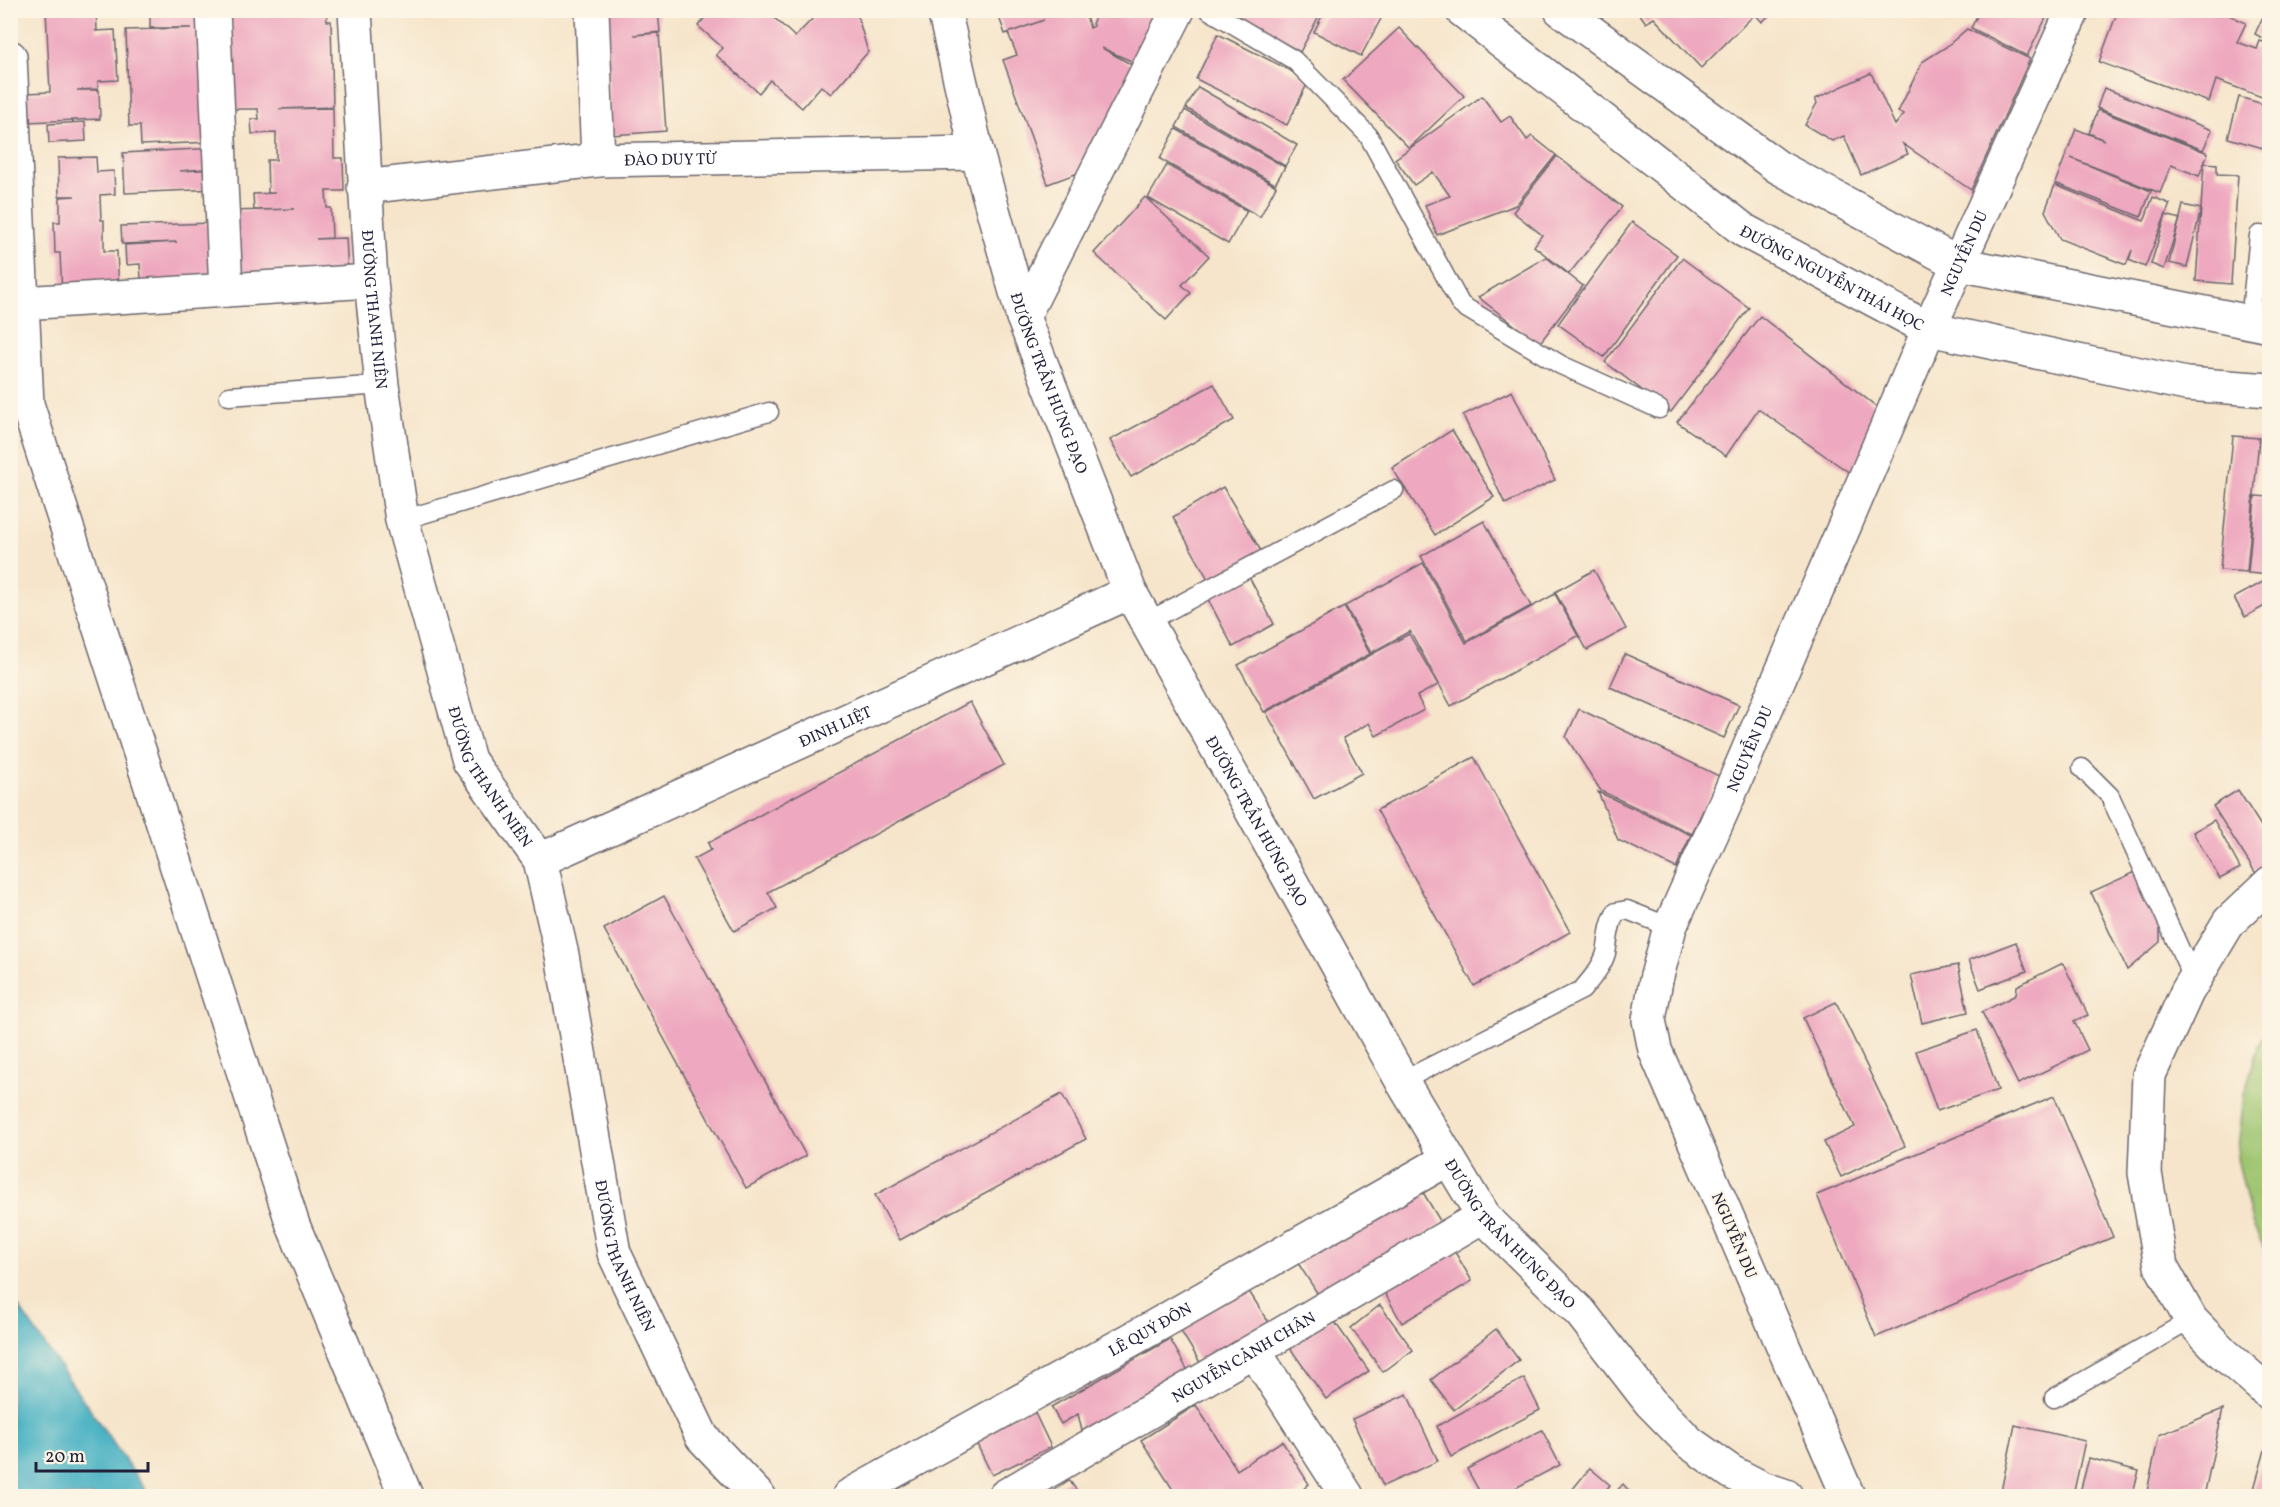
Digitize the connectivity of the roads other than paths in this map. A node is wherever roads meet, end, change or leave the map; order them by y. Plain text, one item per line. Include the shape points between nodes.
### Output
1 (213, 10) edge
2 (355, 10) edge
3 (592, 10) edge
4 (944, 10) edge
5 (1178, 10) edge
6 (1209, 10) edge
7 (1462, 10) edge
8 (1561, 10) edge
9 (2073, 10) edge
10 (10, 57) edge
11 (977, 153) junction
12 (598, 160) junction
13 (364, 187) junction
14 (2270, 236) edge
15 (1959, 264) junction
16 (371, 281) junction
17 (226, 290) junction
18 (22, 303) junction
19 (1023, 317) junction
20 (2260, 324) edge
21 (1929, 329) junction
22 (382, 385) junction
23 (2270, 390) edge
24 (229, 396) dead end
25 (1659, 408) dead end
26 (769, 412) dead end
27 (1394, 490) dead end
28 (402, 520) junction
29 (1130, 592) junction
30 (1147, 622) junction
31 (2082, 768) dead end
32 (540, 860) junction
33 (2270, 883) edge
34 (1670, 927) junction
35 (2194, 980) junction
36 (1402, 1081) junction
37 (1448, 1159) junction
38 (1483, 1216) junction
39 (2191, 1320) junction
40 (1254, 1351) junction
41 (2270, 1394) edge
42 (2054, 1398) dead end
43 (406, 1497) edge
44 (758, 1497) edge
45 (849, 1497) edge
46 (1005, 1497) edge
47 (1347, 1497) edge
48 (1786, 1497) edge
49 (1848, 1497) edge

1 - 17 street
2 - 13 street, ĐƯỜNG THANH NIÊN
3 - 12 street
4 - 11 street, ĐƯỜNG TRẦN HƯNG ĐẠO
5 - 19 street
6 - 25 lane via 1294,60 1368,135 1461,305 1561,365
7 - 21 street, ĐƯỜNG NGUYỄN THÁI HỌC via 1745,231
8 - 15 street via 1778,167
9 - 15 street, NGUYỄN DU
10 - 18 street
11 - 12 street, ĐÀO DUY TỪ
11 - 19 street, ĐƯỜNG TRẦN HƯNG ĐẠO
12 - 13 street, ĐÀO DUY TỪ
13 - 16 street, ĐƯỜNG THANH NIÊN
14 - 20 lane via 2259,235
15 - 20 street
15 - 21 street, NGUYỄN DU
16 - 17 street
16 - 22 street, ĐƯỜNG THANH NIÊN
17 - 18 street
18 - 43 street via 27,404 293,1224
19 - 29 street, ĐƯỜNG TRẦN HƯNG ĐẠO
21 - 23 street, ĐƯỜNG NGUYỄN THÁI HỌC via 2187,384
21 - 34 street, NGUYỄN DU
22 - 24 lane
22 - 28 street, ĐƯỜNG THANH NIÊN
26 - 28 lane
27 - 30 lane
28 - 32 street, ĐƯỜNG THANH NIÊN via 470,760
29 - 30 street, ĐƯỜNG TRẦN HƯNG ĐẠO
29 - 32 street, ĐINH LIỆT
30 - 36 street, ĐƯỜNG TRẦN HƯNG ĐẠO
31 - 35 lane via 2109,796
32 - 44 street, ĐƯỜNG THANH NIÊN via 562,955 614,1253 702,1437
33 - 35 street via 2229,922
34 - 36 lane via 1628,910 1616,912 1610,922 1605,955 1582,990
34 - 49 street, NGUYỄN DU via 1649,1020 1656,1050
35 - 39 street via 2149,1075 2145,1173 2162,1266
36 - 37 street, ĐƯỜNG TRẦN HƯNG ĐẠO
37 - 38 street, ĐƯỜNG TRẦN HƯNG ĐẠO
37 - 45 street, LÊ QUÝ ĐÔN
38 - 40 street, NGUYỄN CẢNH CHÂN
38 - 48 street, ĐƯỜNG TRẦN HƯNG ĐẠO via 1581,1313 1650,1402 1690,1443 1731,1472
39 - 41 street
39 - 42 lane
40 - 46 street, NGUYỄN CẢNH CHÂN
40 - 47 street

